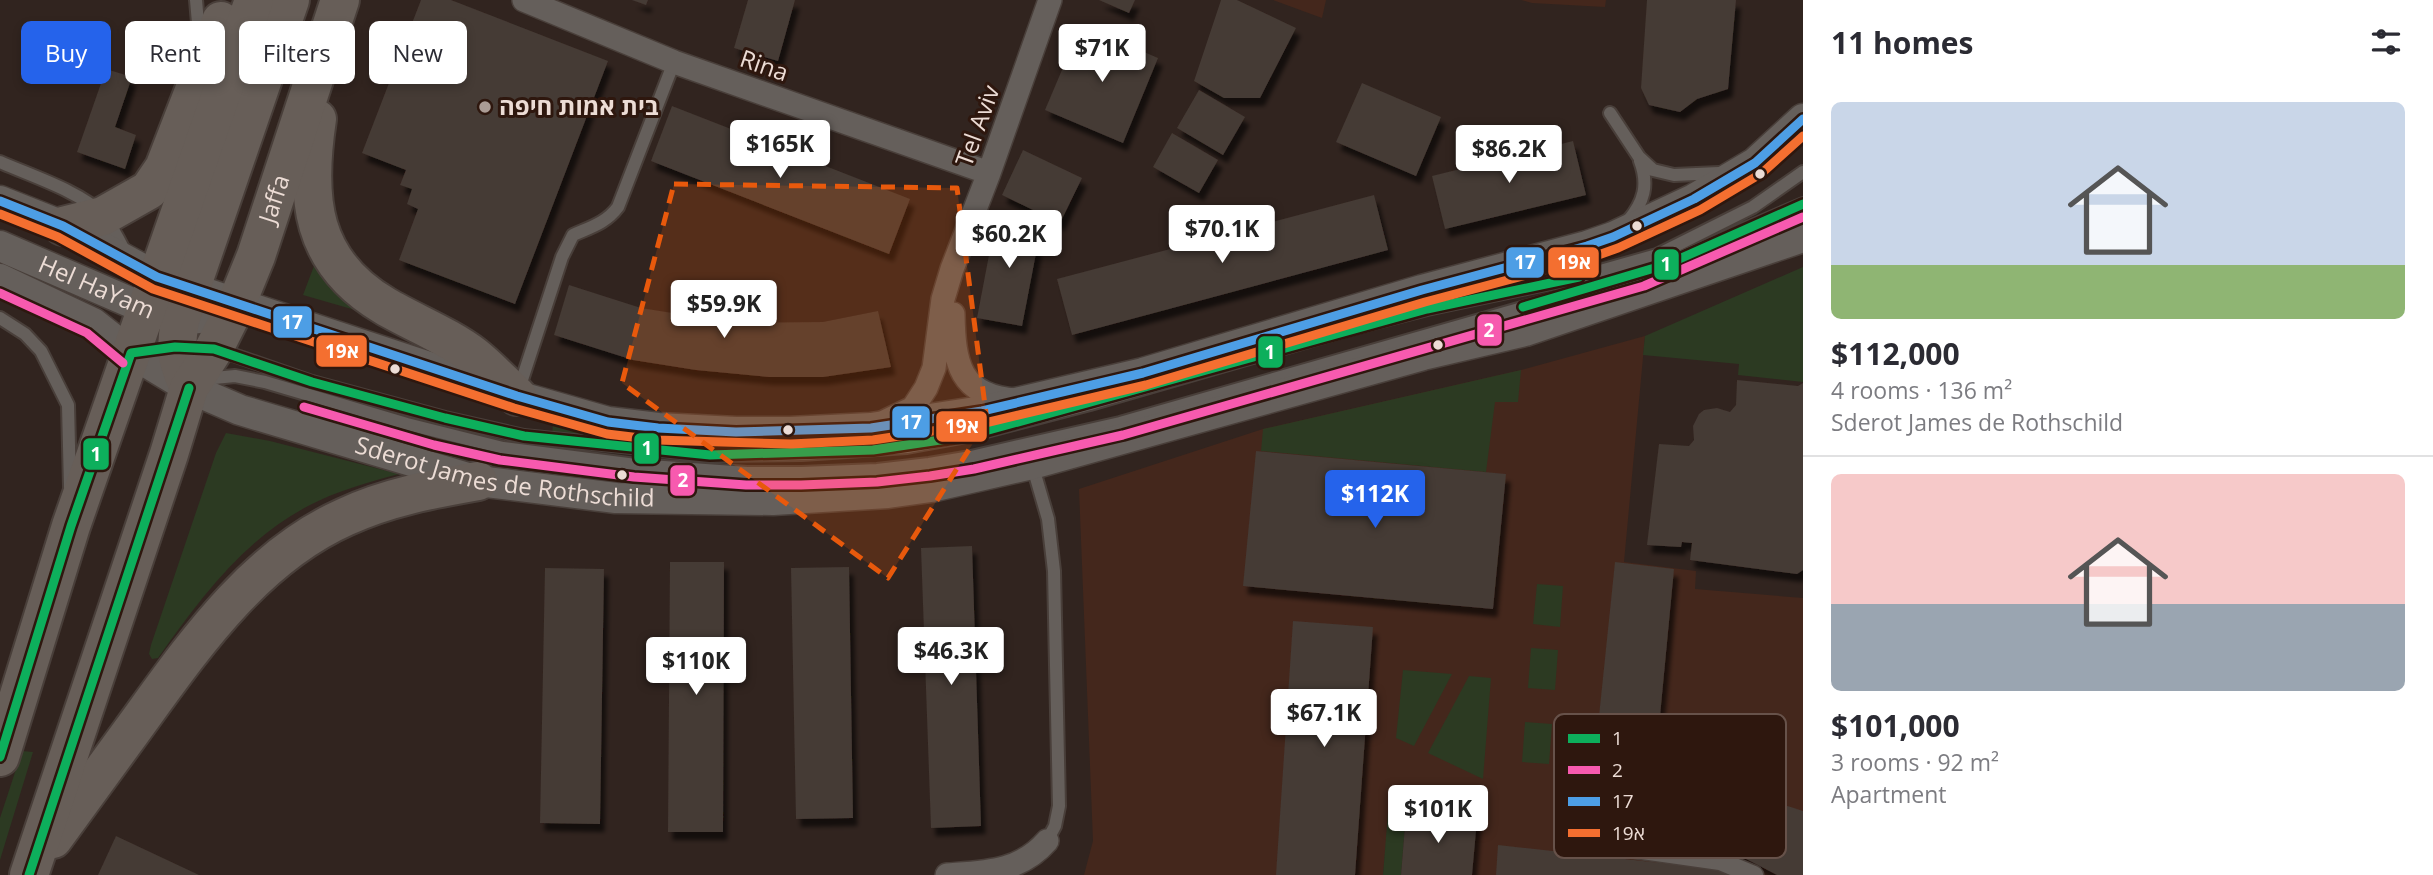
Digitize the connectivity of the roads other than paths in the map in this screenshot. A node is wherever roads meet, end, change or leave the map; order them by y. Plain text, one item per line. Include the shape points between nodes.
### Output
1 (196, 0) edge
2 (229, 0) edge
3 (254, 0) edge
4 (290, 0) edge
5 (524, 0) edge
6 (1050, 0) edge
7 (337, 8) edge
8 (198, 21) edge
9 (221, 21) edge
10 (674, 62) junction
11 (196, 84) edge
12 (1609, 113) dead end
13 (1803, 119) edge
14 (1639, 157) junction
15 (0, 162) edge
16 (1755, 163) junction
17 (1803, 172) edge
18 (989, 173) junction
19 (0, 201) edge
20 (1803, 204) edge
21 (103, 216) junction
22 (63, 226) junction
23 (1613, 237) junction
24 (1803, 237) edge
25 (0, 246) edge
26 (953, 269) junction
27 (0, 279) edge
28 (163, 301) junction
29 (236, 305) junction
30 (0, 318) edge
31 (214, 349) junction
32 (131, 353) junction
33 (189, 388) junction
34 (517, 396) junction
35 (1027, 401) junction
36 (871, 429) junction
37 (1032, 464) junction
38 (478, 481) junction
39 (71, 526) junction
40 (0, 757) edge
41 (1047, 841) joint
42 (1693, 858) edge
43 (30, 872) edge
44 (947, 875) edge
45 (1754, 875) edge

1 - 8 lane
2 - 9 highway
3 - 28 highway
4 - 28 highway
5 - 10 street, Rina
6 - 18 street, Tel Aviv
7 - 29 highway, Jaffa
7 - 34 highway via 314,141 316,220 325,247 345,275 372,297 472,354
10 - 18 street, Rina
10 - 34 lane via 618,207 598,225 573,235 562,257
11 - 21 highway via 164,168 149,190
12 - 14 lane
13 - 16 street
14 - 16 lane via 1653,170 1674,175 1713,175
14 - 23 lane via 1645,178 1642,202
15 - 21 lane via 88,201
16 - 23 street via 1694,199
17 - 31 lane via 1753,207 1657,255 1377,322 967,436 884,449 710,455 524,436 312,382
18 - 26 street, Tel Aviv
19 - 22 street, Hel HaYam
20 - 33 lane via 1641,274 1120,423 971,457 877,470 761,473 636,466 503,448 235,376
21 - 22 highway
21 - 28 lane
22 - 28 street, Hel HaYam
23 - 35 street via 1143,373
24 - 37 street, Sderot James de Rothschild via 1525,331
25 - 28 street, Hel HaYam
26 - 35 street, Tel Aviv via 957,364 985,393
26 - 36 street, Tel Aviv via 926,388 913,408
27 - 32 street, Hel HaYam via 93,323
28 - 29 street
28 - 31 lane
28 - 31 lane
28 - 32 highway
28 - 33 highway via 178,364
29 - 31 highway, Jaffa
29 - 34 street
30 - 39 lane via 41,351 68,405
31 - 33 highway, Jaffa
32 - 33 street, Hel HaYam
32 - 39 highway
33 - 38 street, Sderot James de Rothschild via 240,410
33 - 43 highway, Jaffa
34 - 36 street via 608,422 658,428
35 - 36 street
37 - 38 street, Sderot James de Rothschild via 888,493 773,500 616,498
37 - 41 lane via 1048,519 1054,570 1059,806
38 - 43 highway via 406,495 345,517 279,557 202,637
39 - 40 highway
41 - 44 street via 1017,866
42 - 45 street

